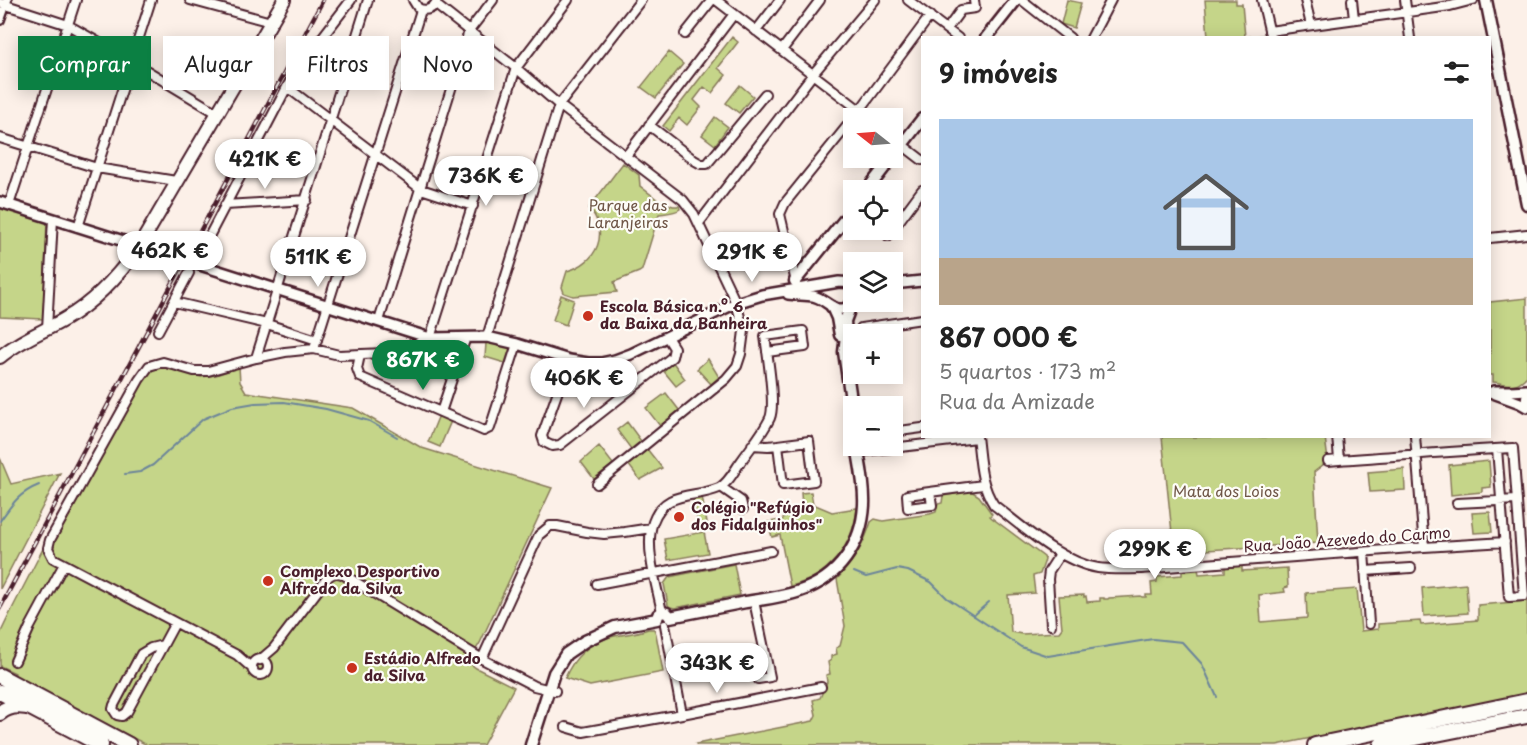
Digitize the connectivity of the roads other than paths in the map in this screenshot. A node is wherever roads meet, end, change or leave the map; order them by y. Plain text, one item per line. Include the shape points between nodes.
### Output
1 (76, 0) edge
2 (151, 0) edge
3 (190, 0) edge
4 (284, 0) edge
5 (351, 0) edge
6 (368, 0) edge
7 (413, 0) edge
8 (493, 0) edge
9 (568, 0) edge
10 (641, 0) edge
11 (714, 0) edge
12 (780, 0) edge
13 (820, 0) edge
14 (875, 0) edge
15 (908, 0) edge
16 (974, 0) edge
17 (1016, 0) edge
18 (1022, 0) edge
19 (1111, 0) edge
20 (1262, 0) edge
21 (1305, 0) edge
22 (1352, 0) edge
23 (1405, 0) edge
24 (1473, 0) edge
25 (1486, 0) edge
26 (436, 2) edge
27 (4, 3) edge
28 (211, 3) edge
29 (422, 10) junction
30 (1407, 12) junction
31 (734, 14) junction
32 (930, 16) junction
33 (1354, 19) junction
34 (0, 20) edge
35 (271, 22) junction
36 (68, 25) junction
37 (1311, 25) junction
38 (947, 29) junction
39 (469, 31) junction
40 (756, 31) junction
41 (685, 34) dead end
42 (1270, 34) edge
43 (87, 36) edge
44 (139, 36) edge
45 (323, 36) edge
46 (956, 36) edge
47 (989, 36) edge
48 (1067, 36) edge
49 (1093, 36) edge
50 (1410, 36) edge
51 (782, 50) junction
52 (516, 68) junction
53 (151, 73) edge
54 (813, 74) junction
55 (286, 89) edge
56 (122, 90) edge
57 (291, 90) edge
58 (765, 94) dead end
59 (560, 105) junction
60 (857, 108) edge
61 (861, 108) edge
62 (217, 113) junction
63 (921, 120) edge
64 (331, 121) junction
65 (649, 125) junction
66 (843, 131) edge
67 (0, 138) edge
68 (903, 145) joint
69 (28, 147) junction
70 (376, 155) junction
71 (626, 156) junction
72 (921, 159) edge
73 (97, 168) junction
74 (885, 168) edge
75 (875, 180) edge
76 (176, 181) junction
77 (421, 189) junction
78 (921, 191) edge
79 (307, 200) junction
80 (4, 204) edge
81 (1527, 204) edge
82 (225, 205) junction
83 (473, 206) junction
84 (903, 216) edge
85 (52, 219) junction
86 (699, 223) junction
87 (843, 223) edge
88 (78, 227) junction
89 (1527, 234) edge
90 (1491, 238) edge
91 (139, 247) junction
92 (203, 248) dead end
93 (189, 273) dead end
94 (921, 281) edge
95 (839, 283) junction
96 (843, 283) edge
97 (903, 283) edge
98 (843, 284) edge
99 (796, 285) junction
100 (278, 290) junction
101 (776, 293) junction
102 (174, 302) junction
103 (736, 303) junction
104 (328, 306) junction
105 (831, 306) junction
106 (843, 309) edge
107 (921, 319) edge
108 (379, 321) junction
109 (267, 324) junction
110 (888, 324) edge
111 (47, 329) junction
112 (158, 332) dead end
113 (466, 337) junction
114 (487, 337) junction
115 (667, 337) junction
116 (430, 338) junction
117 (318, 340) junction
118 (517, 344) junction
119 (843, 347) edge
120 (314, 349) junction
121 (767, 352) junction
122 (360, 355) junction
123 (0, 357) edge
124 (256, 358) junction
125 (569, 360) junction
126 (1527, 390) edge
127 (1491, 392) edge
128 (1491, 392) edge
129 (1527, 407) edge
130 (441, 412) junction
131 (921, 428) edge
132 (903, 431) edge
133 (967, 438) edge
134 (977, 438) edge
135 (1337, 438) edge
136 (1415, 438) edge
137 (903, 444) edge
138 (752, 445) junction
139 (778, 445) junction
140 (1497, 449) junction
141 (1417, 454) junction
142 (859, 456) edge
143 (1339, 460) junction
144 (1328, 461) dead end
145 (597, 484) dead end
146 (983, 485) junction
147 (721, 487) junction
148 (930, 492) dead end
149 (1517, 500) junction
150 (1502, 501) junction
151 (1457, 504) dead end
152 (743, 508) dead end
153 (651, 528) junction
154 (1505, 542) junction
155 (1424, 547) junction
156 (771, 550) dead end
157 (1364, 552) junction
158 (1060, 554) junction
159 (64, 564) junction
160 (1411, 568) dead end
161 (1365, 571) junction
162 (655, 574) junction
163 (597, 584) dead end
164 (754, 601) junction
165 (663, 618) junction
166 (175, 622) junction
167 (1369, 624) dead end
168 (1051, 625) dead end
169 (163, 645) junction
170 (274, 648) junction
171 (237, 655) junction
172 (482, 659) junction
173 (259, 660) junction
174 (15, 661) dead end
175 (268, 666) junction
176 (253, 669) junction
177 (0, 676) edge
178 (758, 679) dead end
179 (821, 687) dead end
180 (552, 690) junction
181 (0, 691) edge
182 (1527, 701) edge
183 (0, 702) edge
184 (32, 709) junction
185 (0, 713) edge
186 (682, 714) junction
187 (1527, 716) edge
188 (566, 727) dead end
189 (101, 745) edge
190 (129, 745) edge
191 (531, 745) edge
192 (538, 745) edge
193 (1315, 745) edge
194 (1381, 745) edge

1 - 36 street
2 - 44 street
3 - 28 street
4 - 35 main road
5 - 45 street
6 - 64 street
7 - 29 street
8 - 39 street
9 - 52 street
10 - 59 street
11 - 31 street
11 - 41 street
12 - 40 street
13 - 51 street
14 - 54 street
15 - 32 street
16 - 38 street via 975,8 961,10
17 - 47 main road
18 - 48 street
19 - 49 street
20 - 42 street
21 - 37 street
22 - 33 street
23 - 30 street
24 - 30 street
25 - 81 main road
26 - 29 street via 429,10
26 - 39 street
27 - 34 street
27 - 36 street
28 - 35 street
29 - 70 street
30 - 33 street
30 - 50 street
31 - 40 street
31 - 65 street
32 - 38 street
32 - 61 street
33 - 37 street
35 - 62 main road
36 - 43 street
36 - 69 street
37 - 42 street
38 - 46 street
39 - 52 street
39 - 77 street
40 - 51 street
51 - 54 street
52 - 59 street
52 - 83 street
53 - 62 street
54 - 60 street
54 - 86 street
55 - 82 street
56 - 73 street
57 - 64 street
58 - 65 street via 707,164 694,160
59 - 71 street
59 - 114 street
62 - 76 main road
63 - 68 main road
64 - 70 street
64 - 79 street
65 - 71 street
66 - 99 street via 780,214
67 - 69 street
68 - 72 street
69 - 73 street
69 - 80 street
70 - 77 street
70 - 104 street
71 - 86 street via 683,200
73 - 76 street
73 - 88 street
74 - 75 main road
76 - 91 main road
77 - 83 street
77 - 108 street
78 - 84 street
79 - 82 street
79 - 100 street
80 - 85 street
82 - 92 street
83 - 116 street
85 - 88 street
85 - 111 street
86 - 103 street
87 - 99 main road
88 - 91 street
89 - 90 street
91 - 100 street, bridge
91 - 111 main road via 108,286 81,309
93 - 102 street
94 - 97 street
95 - 96 street
95 - 98 street
95 - 99 street
95 - 105 street via 827,292
99 - 101 street
100 - 104 street
100 - 109 street
101 - 103 street
101 - 105 street via 813,296
102 - 109 street
102 - 112 street
103 - 115 street
103 - 145 street via 744,331 737,366
104 - 108 street
104 - 117 street
105 - 106 street
105 - 119 main road
107 - 110 street
108 - 116 street
109 - 117 street
109 - 124 street
111 - 123 main road
113 - 114 street
113 - 116 street
113 - 130 street
114 - 118 street
115 - 125 street via 615,360
115 - 125 street via 674,348 672,357 560,445 552,446 542,436
116 - 122 street via 385,353
117 - 120 street
118 - 125 street
118 - 130 street via 490,428 484,430
120 - 122 street
120 - 124 street
121 - 121 street via 805,347 803,331 765,336
121 - 138 street via 772,411
122 - 130 street via 360,377
124 - 159 street via 208,371 163,362 149,366 50,540 50,554
126 - 127 street
128 - 129 street
131 - 132 street
133 - 137 street
134 - 146 street, Rua João Azevedo do Carmo
135 - 143 street
136 - 141 street
138 - 139 street
138 - 147 street
139 - 139 street via 783,485 814,481 809,441
140 - 141 street
140 - 149 street via 1513,448
140 - 150 street
141 - 143 street
141 - 155 street
142 - 164 main road via 864,506 860,531 850,552 834,572 810,587
143 - 144 street
146 - 148 street
146 - 158 street, Rua João Azevedo do Carmo via 994,505
147 - 152 street via 741,501
147 - 153 street via 673,499 661,508
149 - 150 street
149 - 154 street via 1524,596 1509,597
150 - 151 street
150 - 154 street
153 - 162 street
153 - 172 street via 603,534 557,526 545,529
154 - 155 street, Rua João Azevedo do Carmo
155 - 157 street, Rua João Azevedo do Carmo
156 - 162 street
157 - 158 street, Rua João Azevedo do Carmo via 1112,570
157 - 161 street
158 - 168 street via 1049,571
159 - 166 street
159 - 174 street
160 - 161 street
161 - 167 street
162 - 163 street
162 - 165 street
164 - 165 main road
164 - 178 street via 770,677
165 - 180 main road via 615,627 585,641 560,662
165 - 186 street
166 - 169 street
166 - 171 street
169 - 169 street via 141,654 114,705 117,715 127,712
170 - 172 street via 327,577 338,573
170 - 173 street
170 - 175 street
171 - 173 street
171 - 176 street
172 - 180 street via 534,686
173 - 175 street
173 - 176 street
175 - 176 street via 262,675
177 - 190 highway
179 - 186 street
180 - 191 main road
180 - 192 main road
181 - 183 highway
181 - 184 highway
182 - 193 highway
184 - 185 highway via 20,706
184 - 189 highway
186 - 188 street via 583,732
187 - 194 highway

